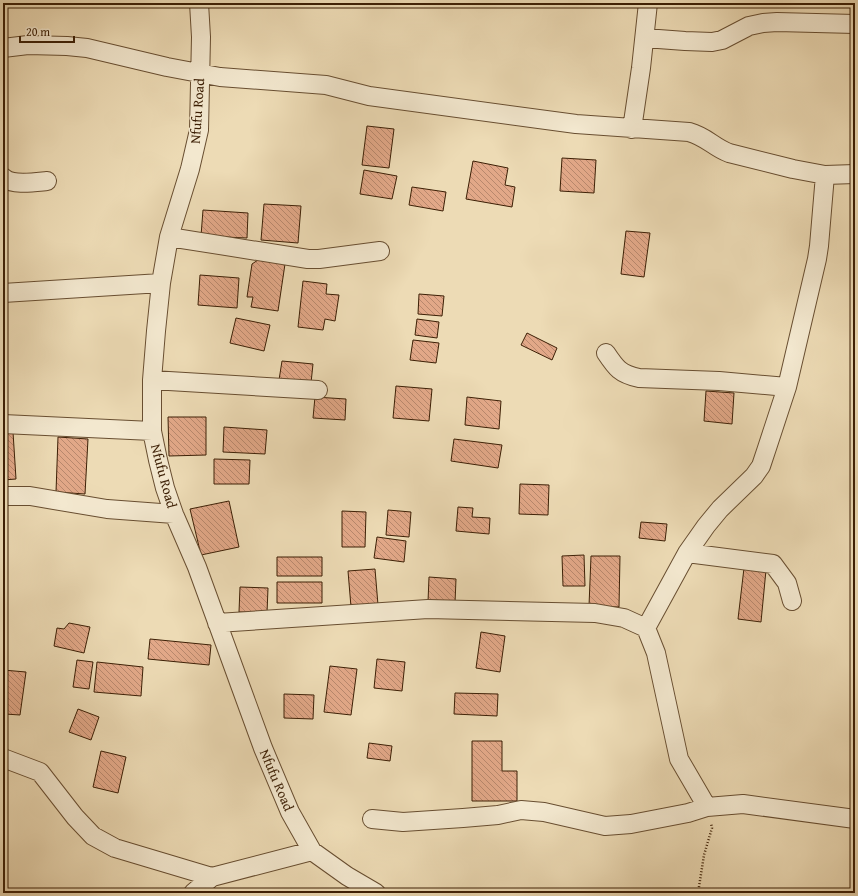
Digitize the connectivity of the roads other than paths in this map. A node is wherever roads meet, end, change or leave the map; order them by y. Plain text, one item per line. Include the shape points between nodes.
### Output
1 (199, 3) edge
2 (648, 3) edge
3 (855, 24) edge
4 (645, 38) junction
5 (3, 48) edge
6 (200, 73) junction
7 (632, 129) junction
8 (855, 174) edge
9 (825, 175) junction
10 (3, 177) edge
11 (47, 181) dead end
12 (169, 238) junction
13 (380, 251) dead end
14 (160, 283) junction
15 (3, 293) edge
16 (606, 353) dead end
17 (152, 380) junction
18 (787, 387) junction
19 (318, 390) dead end
20 (3, 424) edge
21 (152, 431) junction
22 (3, 496) edge
23 (174, 514) junction
24 (687, 552) junction
25 (792, 601) dead end
26 (217, 623) junction
27 (646, 628) junction
28 (3, 758) edge
29 (707, 807) junction
30 (372, 819) dead end
31 (855, 819) edge
32 (312, 851) junction
33 (212, 877) junction
34 (193, 893) edge
35 (376, 893) edge

1 - 6 street, Nfufu Road
2 - 4 street
3 - 4 street via 763,23 749,26 722,40 712,42
4 - 7 street
5 - 6 street via 28,45 87,48
6 - 7 street via 220,77 326,85 369,96 576,124
6 - 12 street, Nfufu Road via 199,130
7 - 9 street via 689,132 705,138 729,153
8 - 9 street
9 - 18 street via 817,259
10 - 11 street via 16,182
12 - 13 street via 308,259
12 - 14 street, Nfufu Road
14 - 15 street
14 - 17 street, Nfufu Road
16 - 18 street via 618,370 628,376
17 - 19 street
17 - 21 street, Nfufu Road
18 - 24 street via 761,466 720,509
20 - 21 street
21 - 23 street, Nfufu Road via 165,488
22 - 23 street via 30,496 107,509
23 - 26 street, Nfufu Road
24 - 25 street via 773,564 788,582
24 - 27 street
26 - 27 street via 428,609 595,613 624,618
26 - 32 street, Nfufu Road via 263,748 290,812
27 - 29 street via 656,653 679,759
28 - 33 street via 40,772 74,817 93,836 115,848
29 - 30 street via 645,822 605,826 544,812 521,810 498,815 403,822
29 - 31 street via 743,804
32 - 33 street
32 - 35 street, Nfufu Road
33 - 34 street

